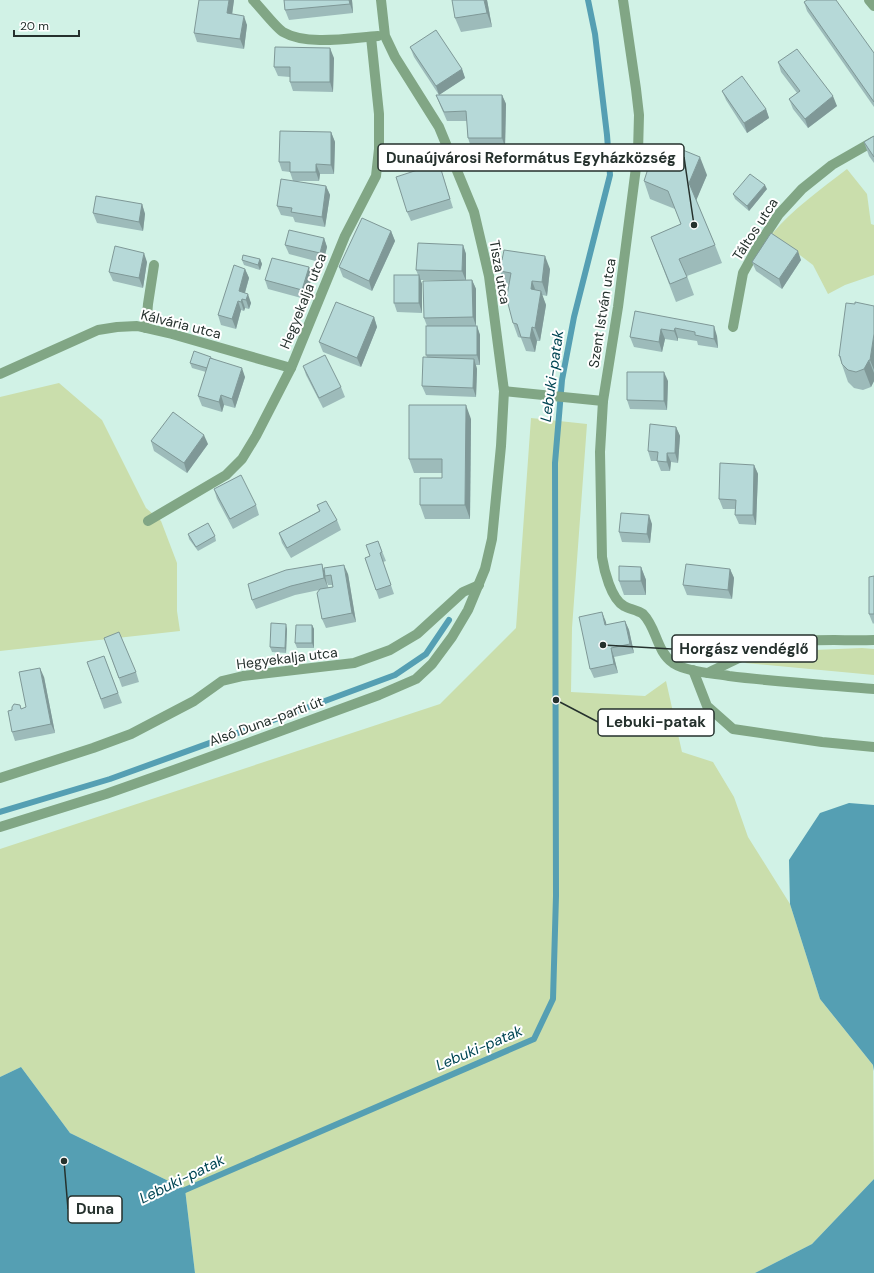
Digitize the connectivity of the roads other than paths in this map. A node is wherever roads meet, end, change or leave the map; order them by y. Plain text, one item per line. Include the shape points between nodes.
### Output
1 (253, 0) edge
2 (381, 0) edge
3 (623, 0) edge
4 (869, 0) edge
5 (874, 6) edge
6 (385, 36) junction
7 (371, 37) junction
8 (874, 141) edge
9 (154, 265) dead end
10 (733, 327) dead end
11 (146, 328) junction
12 (290, 368) junction
13 (0, 374) edge
14 (504, 391) junction
15 (603, 401) junction
16 (148, 521) dead end
17 (485, 569) joint
18 (479, 585) junction
19 (874, 640) edge
20 (693, 670) junction
21 (708, 673) junction
22 (874, 689) edge
23 (874, 747) edge
24 (0, 778) edge
25 (0, 827) edge

1 - 7 street via 282,32 296,37 321,41
2 - 6 street, Tisza utca
3 - 15 street, Szent István utca via 639,116 638,152
4 - 5 street
6 - 7 street
6 - 14 street, Tisza utca via 395,57 439,127 474,212 489,276
7 - 12 street, Hegyekalja utca via 379,114 380,149 376,176 345,236
8 - 10 street, Táltos utca via 832,165 802,189 779,214 743,273
9 - 11 street
11 - 12 street, Kálvária utca
11 - 13 street, Kálvária utca via 137,326 98,330
12 - 16 street, Hegyekalja utca via 242,459 226,475
14 - 15 street
14 - 17 street, Tisza utca via 492,539
15 - 20 street, Szent István utca via 600,452 602,557 605,572 614,595 622,605 642,613 649,621 665,656 674,663
17 - 18 street, Alsó Duna-parti út
18 - 24 street, Hegyekalja utca via 463,592 417,634 390,650 354,663 243,676 222,681 194,701 131,734
18 - 25 street, Alsó Duna-parti út via 452,638 432,664 416,679 166,773
19 - 21 street via 817,640 779,644 752,651
20 - 21 street
20 - 23 street via 707,706 733,729
21 - 22 street

